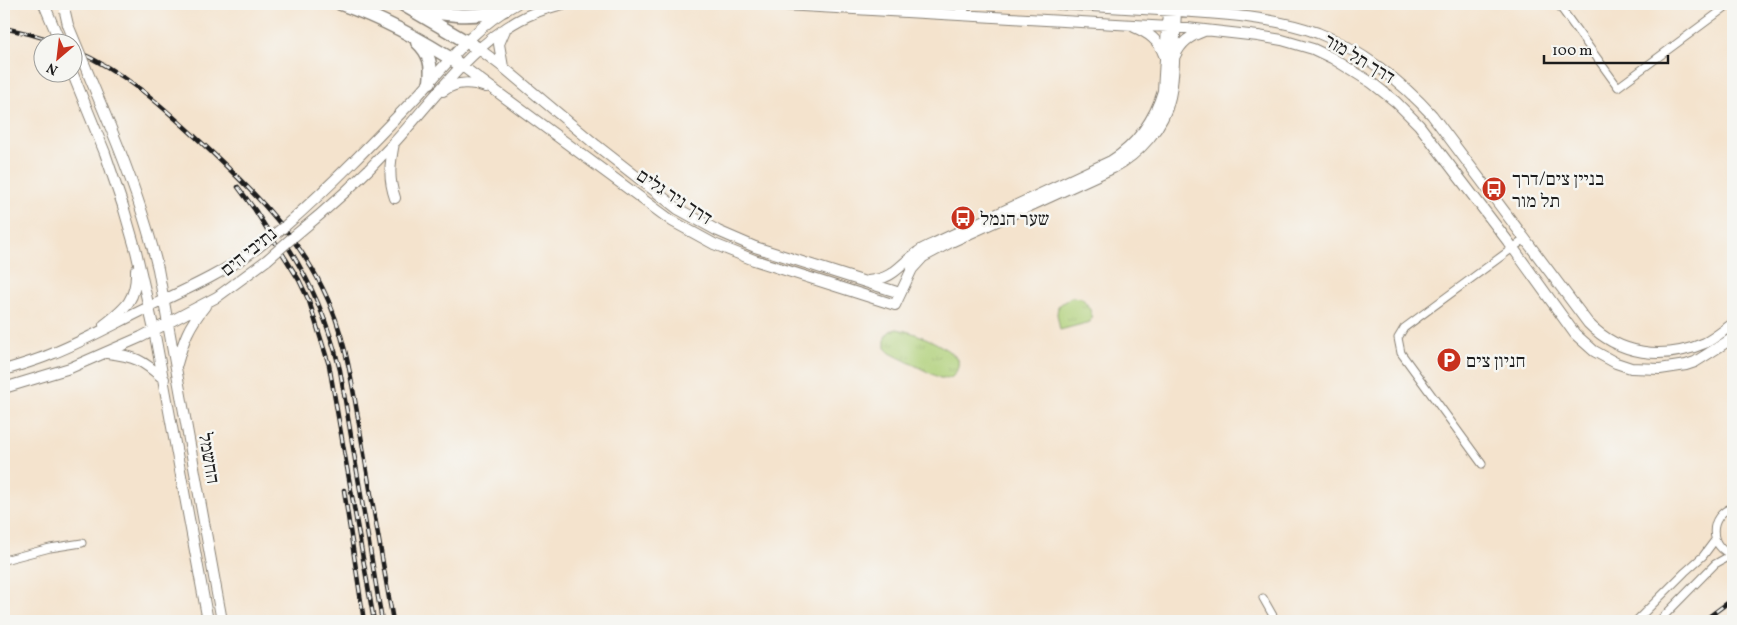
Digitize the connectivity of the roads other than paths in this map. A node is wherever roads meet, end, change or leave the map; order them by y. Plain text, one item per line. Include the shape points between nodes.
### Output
1 (44, 4) edge
2 (341, 4) edge
3 (563, 4) edge
4 (767, 4) edge
5 (966, 4) edge
6 (1058, 4) edge
7 (1190, 4) edge
8 (1558, 4) edge
9 (1730, 4) edge
10 (406, 6) edge
11 (1147, 6) edge
12 (510, 7) edge
13 (1172, 7) edge
14 (64, 8) edge
15 (957, 9) edge
16 (1201, 13) junction
17 (1128, 24) junction
18 (1171, 27) junction
19 (505, 30) junction
20 (1207, 30) junction
21 (56, 32) edge
22 (408, 34) junction
23 (466, 41) junction
24 (479, 50) junction
25 (449, 58) junction
26 (1169, 59) junction
27 (462, 66) junction
28 (503, 67) junction
29 (76, 82) edge
30 (430, 82) junction
31 (492, 88) junction
32 (434, 97) junction
33 (394, 143) junction
34 (396, 198) dead end
35 (1525, 239) junction
36 (1513, 248) junction
37 (136, 251) junction
38 (905, 263) junction
39 (864, 281) junction
40 (895, 291) junction
41 (164, 301) junction
42 (209, 302) junction
43 (150, 307) junction
44 (168, 323) junction
45 (1733, 324) edge
46 (154, 330) junction
47 (85, 338) junction
48 (1733, 338) edge
49 (106, 353) junction
50 (176, 368) junction
51 (4, 370) edge
52 (164, 379) junction
53 (4, 388) edge
54 (1482, 464) dead end
55 (1733, 507) edge
56 (1715, 540) junction
57 (82, 543) dead end
58 (1732, 555) edge
59 (4, 560) edge
60 (1263, 598) dead end
61 (208, 621) edge
62 (222, 621) edge
63 (1276, 621) edge
64 (1636, 621) edge
65 (1659, 621) edge

1 - 21 street
2 - 22 highway
3 - 19 street via 526,16
4 - 15 street, דרך תל מור
5 - 15 street
6 - 11 street, דרך תל מור
7 - 16 street
8 - 9 street via 1618,87
10 - 12 highway via 435,14 460,16 487,14
10 - 23 highway
11 - 13 street, דרך תל מור
12 - 23 street
13 - 16 street, דרך תל מור
13 - 18 street
14 - 41 street, החשמל, bridge via 147,224
15 - 17 street, דרך תל מור
16 - 35 street, דרך תל מור via 1260,19 1319,34 1382,70 1432,115
17 - 18 street, דרך תל מור
17 - 26 street via 1153,38
18 - 20 street, דרך תל מור
18 - 26 street
19 - 24 street
19 - 28 street via 499,44
20 - 26 street via 1188,37
20 - 36 street, דרך תל מור via 1282,40 1306,47 1332,58 1372,83 1419,125
22 - 25 highway
22 - 30 highway via 425,49 430,61
23 - 24 highway
23 - 25 street
24 - 27 street
24 - 28 street, דרך ניר גלים
25 - 27 highway
25 - 30 street, נתיבי הים
26 - 38 street via 1155,112 1143,131 1118,157 935,242
26 - 40 street via 1170,99 1148,140 1133,156 1114,168 923,257
27 - 31 street, דרך ניר גלים
27 - 32 street, נתיבי הים
28 - 39 street, דרך ניר גלים via 678,208 755,247
29 - 37 street via 120,197
30 - 41 street, נתיבי הים, bridge via 350,166 284,227 220,272
31 - 32 street via 463,82
31 - 40 street, דרך ניר גלים via 672,220 714,244 891,304
32 - 33 street, נתיבי הים
33 - 34 street via 389,171
33 - 42 street, נתיבי הים, bridge via 346,192 267,260
35 - 36 street
35 - 45 street, דרך תל מור via 1592,327 1611,342 1634,351 1688,348 1705,342
36 - 48 street, דרך תל מור via 1575,334 1603,357 1631,368 1686,366
36 - 54 street via 1404,328 1398,338 1401,353
37 - 43 street, החשמל
37 - 47 street via 136,284 128,304
38 - 39 street via 887,277
38 - 40 street
39 - 40 street, דרך ניר גלים
41 - 43 street, נתיבי הים
41 - 44 street, החשמל
42 - 44 street, נתיבי הים
42 - 50 street via 188,329
43 - 46 street, החשמל
43 - 47 street, נתיבי הים
44 - 46 street, נתיבי הים
44 - 50 street, החשמל
46 - 49 street, נתיבי הים
46 - 52 street, החשמל
47 - 51 street, נתיבי הים via 42,358
49 - 52 street via 138,359
49 - 53 street, נתיבי הים
50 - 62 street, החשמל
52 - 61 street, החשמל
55 - 56 street via 1718,517 1714,527
56 - 58 street via 1721,549
56 - 64 street via 1703,556
57 - 59 street
58 - 65 street via 1715,564
60 - 63 street

